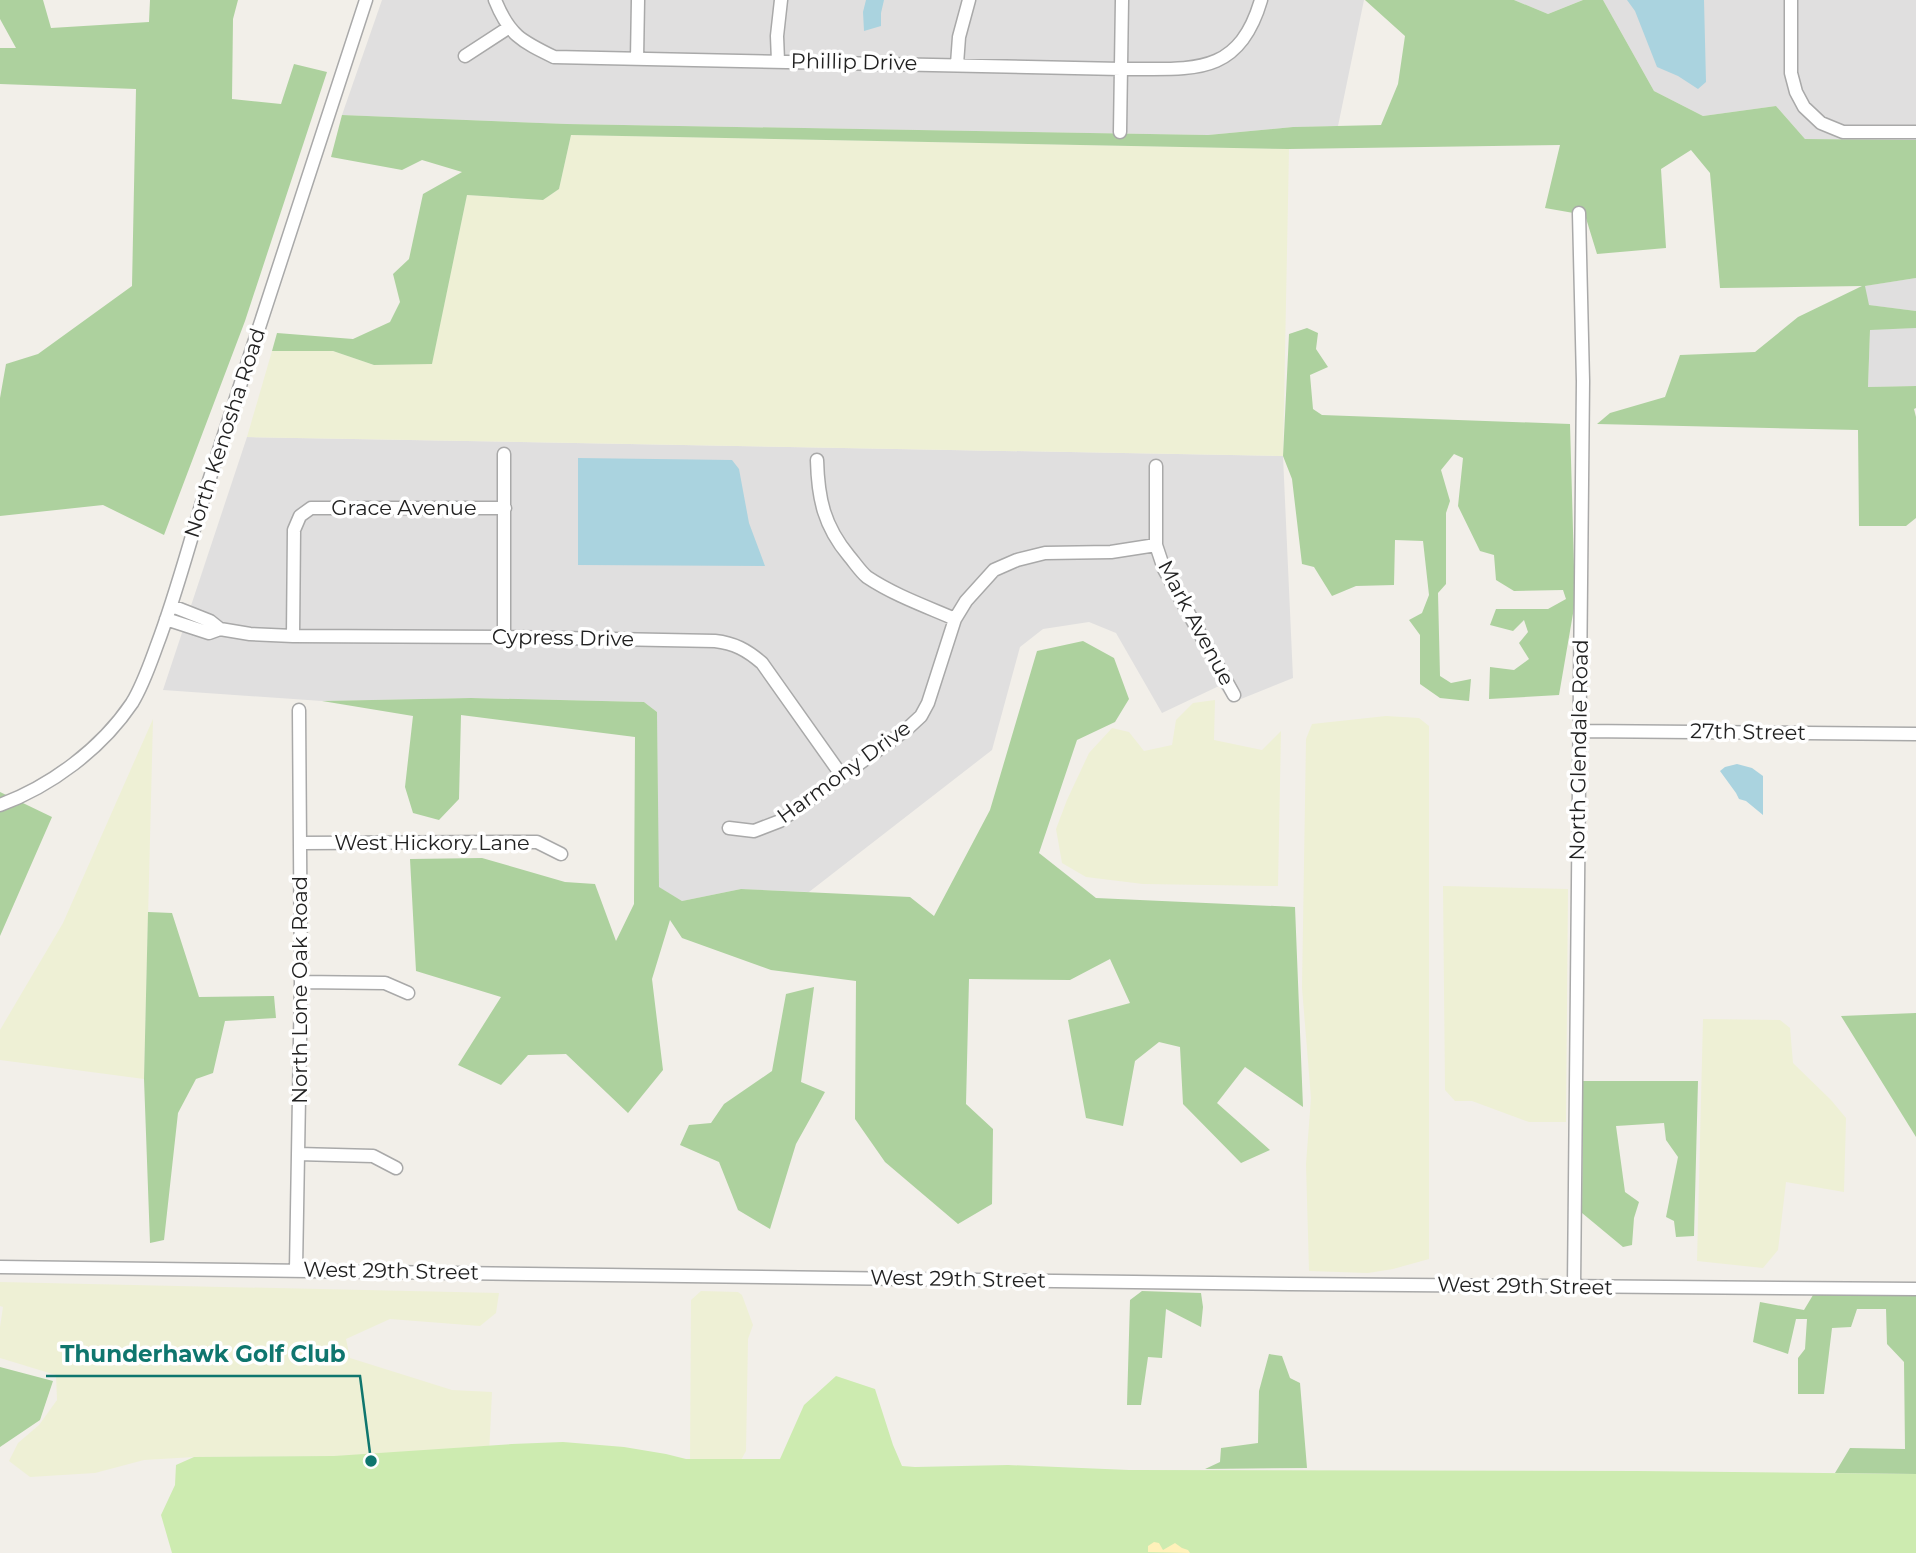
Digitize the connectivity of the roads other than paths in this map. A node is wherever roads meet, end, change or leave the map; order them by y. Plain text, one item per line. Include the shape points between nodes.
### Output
1 (366, 0) edge
2 (495, 0) edge
3 (638, 0) edge
4 (781, 0) edge
5 (969, 0) edge
6 (1122, 0) edge
7 (1262, 0) edge
8 (1791, 0) edge
9 (508, 28) junction
10 (466, 56) dead end
11 (637, 59) junction
12 (778, 61) junction
13 (957, 64) junction
14 (1121, 69) junction
15 (1119, 132) dead end
16 (1916, 132) edge
17 (1579, 213) dead end
18 (504, 454) dead end
19 (817, 460) dead end
20 (1156, 466) dead end
21 (505, 508) junction
22 (1156, 545) junction
23 (172, 606) junction
24 (955, 619) junction
25 (166, 620) junction
26 (220, 629) junction
27 (293, 636) junction
28 (504, 637) junction
29 (1234, 695) dead end
30 (299, 710) dead end
31 (1580, 730) junction
32 (1916, 734) edge
33 (842, 776) junction
34 (0, 805) edge
35 (729, 828) dead end
36 (301, 843) junction
37 (561, 854) dead end
38 (301, 982) junction
39 (408, 993) dead end
40 (298, 1154) junction
41 (396, 1168) dead end
42 (0, 1267) edge
43 (296, 1269) junction
44 (1574, 1286) junction
45 (1916, 1289) edge

1 - 23 street, North Kenosha Road
2 - 9 street
3 - 11 street
4 - 12 street
5 - 13 street
6 - 14 street
7 - 14 street, Phillip Drive via 1248,35 1230,54 1209,65
8 - 16 street via 1791,73 1804,107 1821,123 1843,132
9 - 10 street
9 - 11 street, Phillip Drive via 554,57
11 - 12 street, Phillip Drive
12 - 13 street, Phillip Drive
13 - 14 street, Phillip Drive
14 - 15 street
17 - 31 street, North Glendale Road via 1583,381
18 - 21 street
19 - 24 street via 818,491 826,519 864,575
20 - 22 street, Mark Avenue
21 - 27 street, Grace Avenue via 311,508 300,516 294,530
21 - 28 street
22 - 24 street, Harmony Drive via 1017,559 982,581
22 - 29 street, Mark Avenue via 1164,569
23 - 25 street, North Kenosha Road
23 - 26 street, Cypress Drive
24 - 33 street, Harmony Drive via 921,716
25 - 26 street, Cypress Drive via 209,633
25 - 34 street, North Kenosha Road via 141,687 93,748 41,787
26 - 27 street, Cypress Drive
27 - 28 street, Cypress Drive
28 - 33 street, Cypress Drive via 730,643 762,663
30 - 36 street, North Lone Oak Road
31 - 32 street, 27th Street
31 - 44 street, North Glendale Road
33 - 35 street, Harmony Drive via 780,821 754,831
36 - 37 street, West Hickory Lane via 537,842
36 - 38 street, North Lone Oak Road
38 - 39 street via 385,983
38 - 40 street, North Lone Oak Road
40 - 41 street via 373,1156
40 - 43 street, North Lone Oak Road
42 - 43 street, West 29th Street
43 - 44 street, West 29th Street
44 - 45 street, West 29th Street

